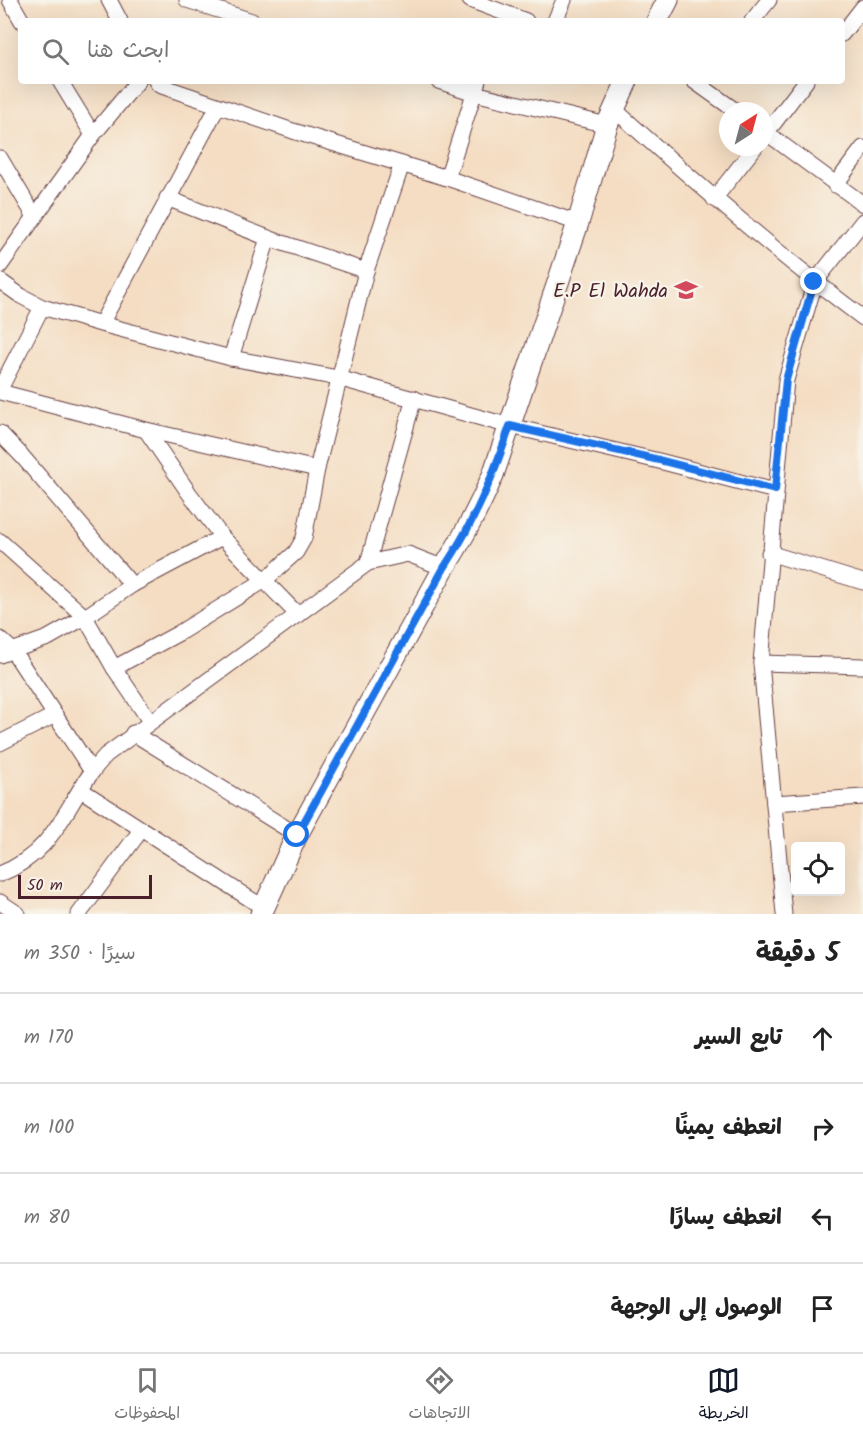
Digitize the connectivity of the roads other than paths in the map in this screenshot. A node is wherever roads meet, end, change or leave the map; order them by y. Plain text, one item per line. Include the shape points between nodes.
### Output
1 (10, 0) edge
2 (109, 0) edge
3 (187, 0) edge
4 (470, 0) edge
5 (564, 0) edge
6 (668, 0) edge
7 (769, 0) edge
8 (863, 7) edge
9 (500, 16) edge
10 (20, 18) edge
11 (118, 18) edge
12 (243, 18) edge
13 (556, 18) edge
14 (659, 18) edge
15 (754, 18) edge
16 (845, 30) edge
17 (62, 84) edge
18 (136, 84) edge
19 (158, 84) edge
20 (457, 84) edge
21 (626, 84) edge
22 (701, 84) edge
23 (804, 84) edge
24 (476, 87) edge
25 (724, 102) edge
26 (218, 106) junction
27 (611, 117) junction
28 (773, 123) edge
29 (93, 135) junction
30 (773, 139) edge
31 (863, 148) edge
32 (748, 156) edge
33 (0, 158) edge
34 (402, 164) junction
35 (447, 178) junction
36 (835, 185) junction
37 (167, 198) junction
38 (714, 199) junction
39 (863, 204) edge
40 (35, 217) junction
41 (863, 221) edge
42 (578, 223) junction
43 (268, 238) junction
44 (0, 266) edge
45 (366, 271) junction
46 (0, 282) edge
47 (814, 282) junction
48 (42, 307) junction
49 (863, 318) edge
50 (101, 324) junction
51 (231, 358) junction
52 (338, 378) junction
53 (0, 390) edge
54 (414, 398) junction
55 (510, 426) junction
56 (146, 430) junction
57 (0, 433) edge
58 (317, 469) junction
59 (775, 490) junction
60 (222, 537) junction
61 (0, 541) edge
62 (769, 554) junction
63 (368, 563) junction
64 (444, 568) junction
65 (264, 580) junction
66 (863, 582) edge
67 (132, 585) junction
68 (298, 615) junction
69 (85, 616) junction
70 (0, 639) edge
71 (6, 653) edge
72 (761, 663) junction
73 (863, 666) edge
74 (114, 668) junction
75 (55, 715) junction
76 (150, 721) junction
77 (133, 733) junction
78 (0, 743) edge
79 (91, 770) junction
80 (81, 790) junction
81 (863, 797) edge
82 (774, 803) junction
83 (141, 830) junction
84 (297, 835) junction
85 (0, 874) edge
86 (0, 902) edge
87 (262, 911) edge
88 (18, 914) edge
89 (79, 914) edge
90 (784, 914) edge

1 - 10 street
2 - 11 street
3 - 12 street
4 - 9 street
5 - 13 street
6 - 14 main road
7 - 15 street
8 - 16 street
17 - 29 street
18 - 29 street
19 - 26 street
20 - 24 street
21 - 27 main road
22 - 25 street
23 - 28 street
24 - 27 street
24 - 35 street
26 - 34 street
26 - 37 street
27 - 38 street
27 - 42 main road
29 - 40 street
30 - 36 street
31 - 36 street
32 - 38 street
33 - 40 street
34 - 35 street
34 - 45 street
35 - 42 street
36 - 39 street
37 - 43 street
37 - 50 street
38 - 47 street
40 - 44 street
41 - 47 street
42 - 55 main road
43 - 45 street
43 - 51 street
45 - 52 street
46 - 48 street
47 - 49 street
47 - 59 street via 786,380
48 - 50 street
48 - 53 street
50 - 51 street
51 - 52 street
52 - 54 street
52 - 58 street
53 - 56 street
54 - 55 street
54 - 63 street
55 - 59 street
55 - 64 main road via 478,510
56 - 58 street
56 - 60 street
57 - 67 street
58 - 65 street via 304,538 296,552
59 - 62 street
60 - 65 street
60 - 67 street
61 - 69 street
62 - 66 street
62 - 72 street
63 - 64 street via 408,554
63 - 68 street
64 - 84 main road
65 - 68 street
65 - 74 street
67 - 69 street
68 - 76 street
69 - 71 street via 48,638
69 - 74 street
70 - 71 street
71 - 75 street
72 - 73 street
72 - 82 street
74 - 76 street
75 - 78 street
75 - 79 street
76 - 77 street
77 - 79 street
77 - 84 street
79 - 80 street
80 - 83 street
80 - 85 street via 37,852
81 - 82 street
82 - 90 street
83 - 87 street
83 - 89 street
84 - 87 main road
86 - 88 street

